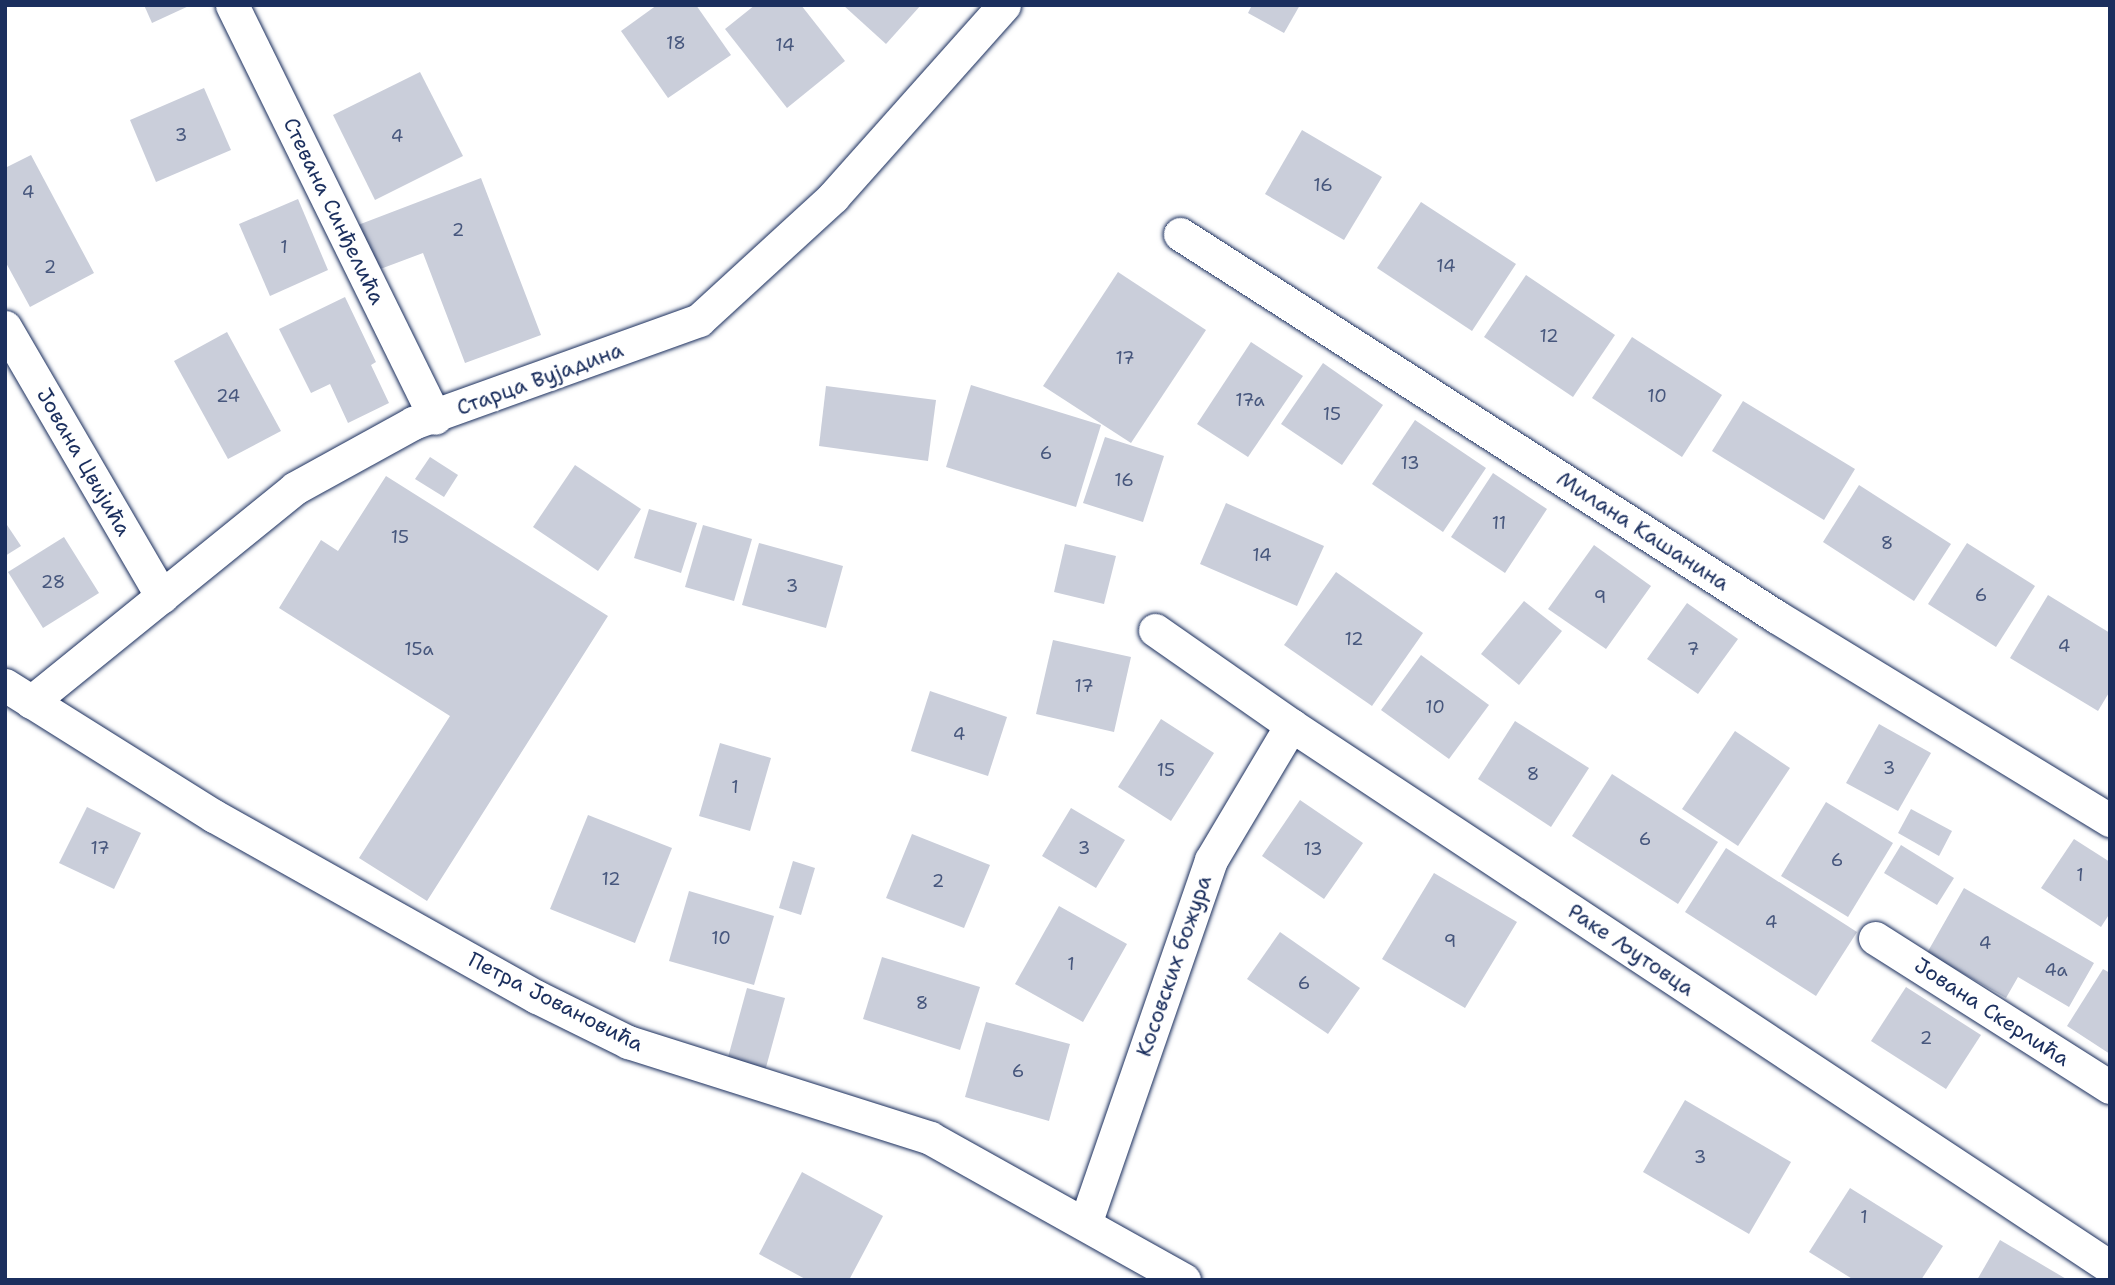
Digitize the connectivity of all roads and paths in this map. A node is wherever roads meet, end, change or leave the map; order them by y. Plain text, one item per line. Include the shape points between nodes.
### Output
1 (232, 5) edge
2 (1004, 5) edge
3 (1180, 234) dead end
4 (5, 327) edge
5 (435, 418) junction
6 (162, 597) junction
7 (1154, 630) dead end
8 (18, 694) edge
9 (1291, 725) junction
10 (2110, 820) edge
11 (1875, 938) dead end
12 (2110, 1087) edge
13 (1086, 1221) junction
14 (2110, 1267) edge
15 (1184, 1280) edge

1 - 5 street, Стевана Синђелића
2 - 5 street, Старца Вујадина via 832,197 699,320
3 - 10 street, Милана Кашанина via 1777,617
4 - 6 street, Јована Цвијића
5 - 6 street, Старца Вујадина via 413,423 295,488
6 - 8 street, Старца Вујадина
7 - 9 street, Раке Љутовца
8 - 13 street, Петра Јовановића via 214,816 628,1042 930,1138
9 - 13 street, Косовских божура via 1211,860
9 - 14 street, Раке Љутовца
11 - 12 street, Јована Скерлића
13 - 15 street, Петра Јовановића

